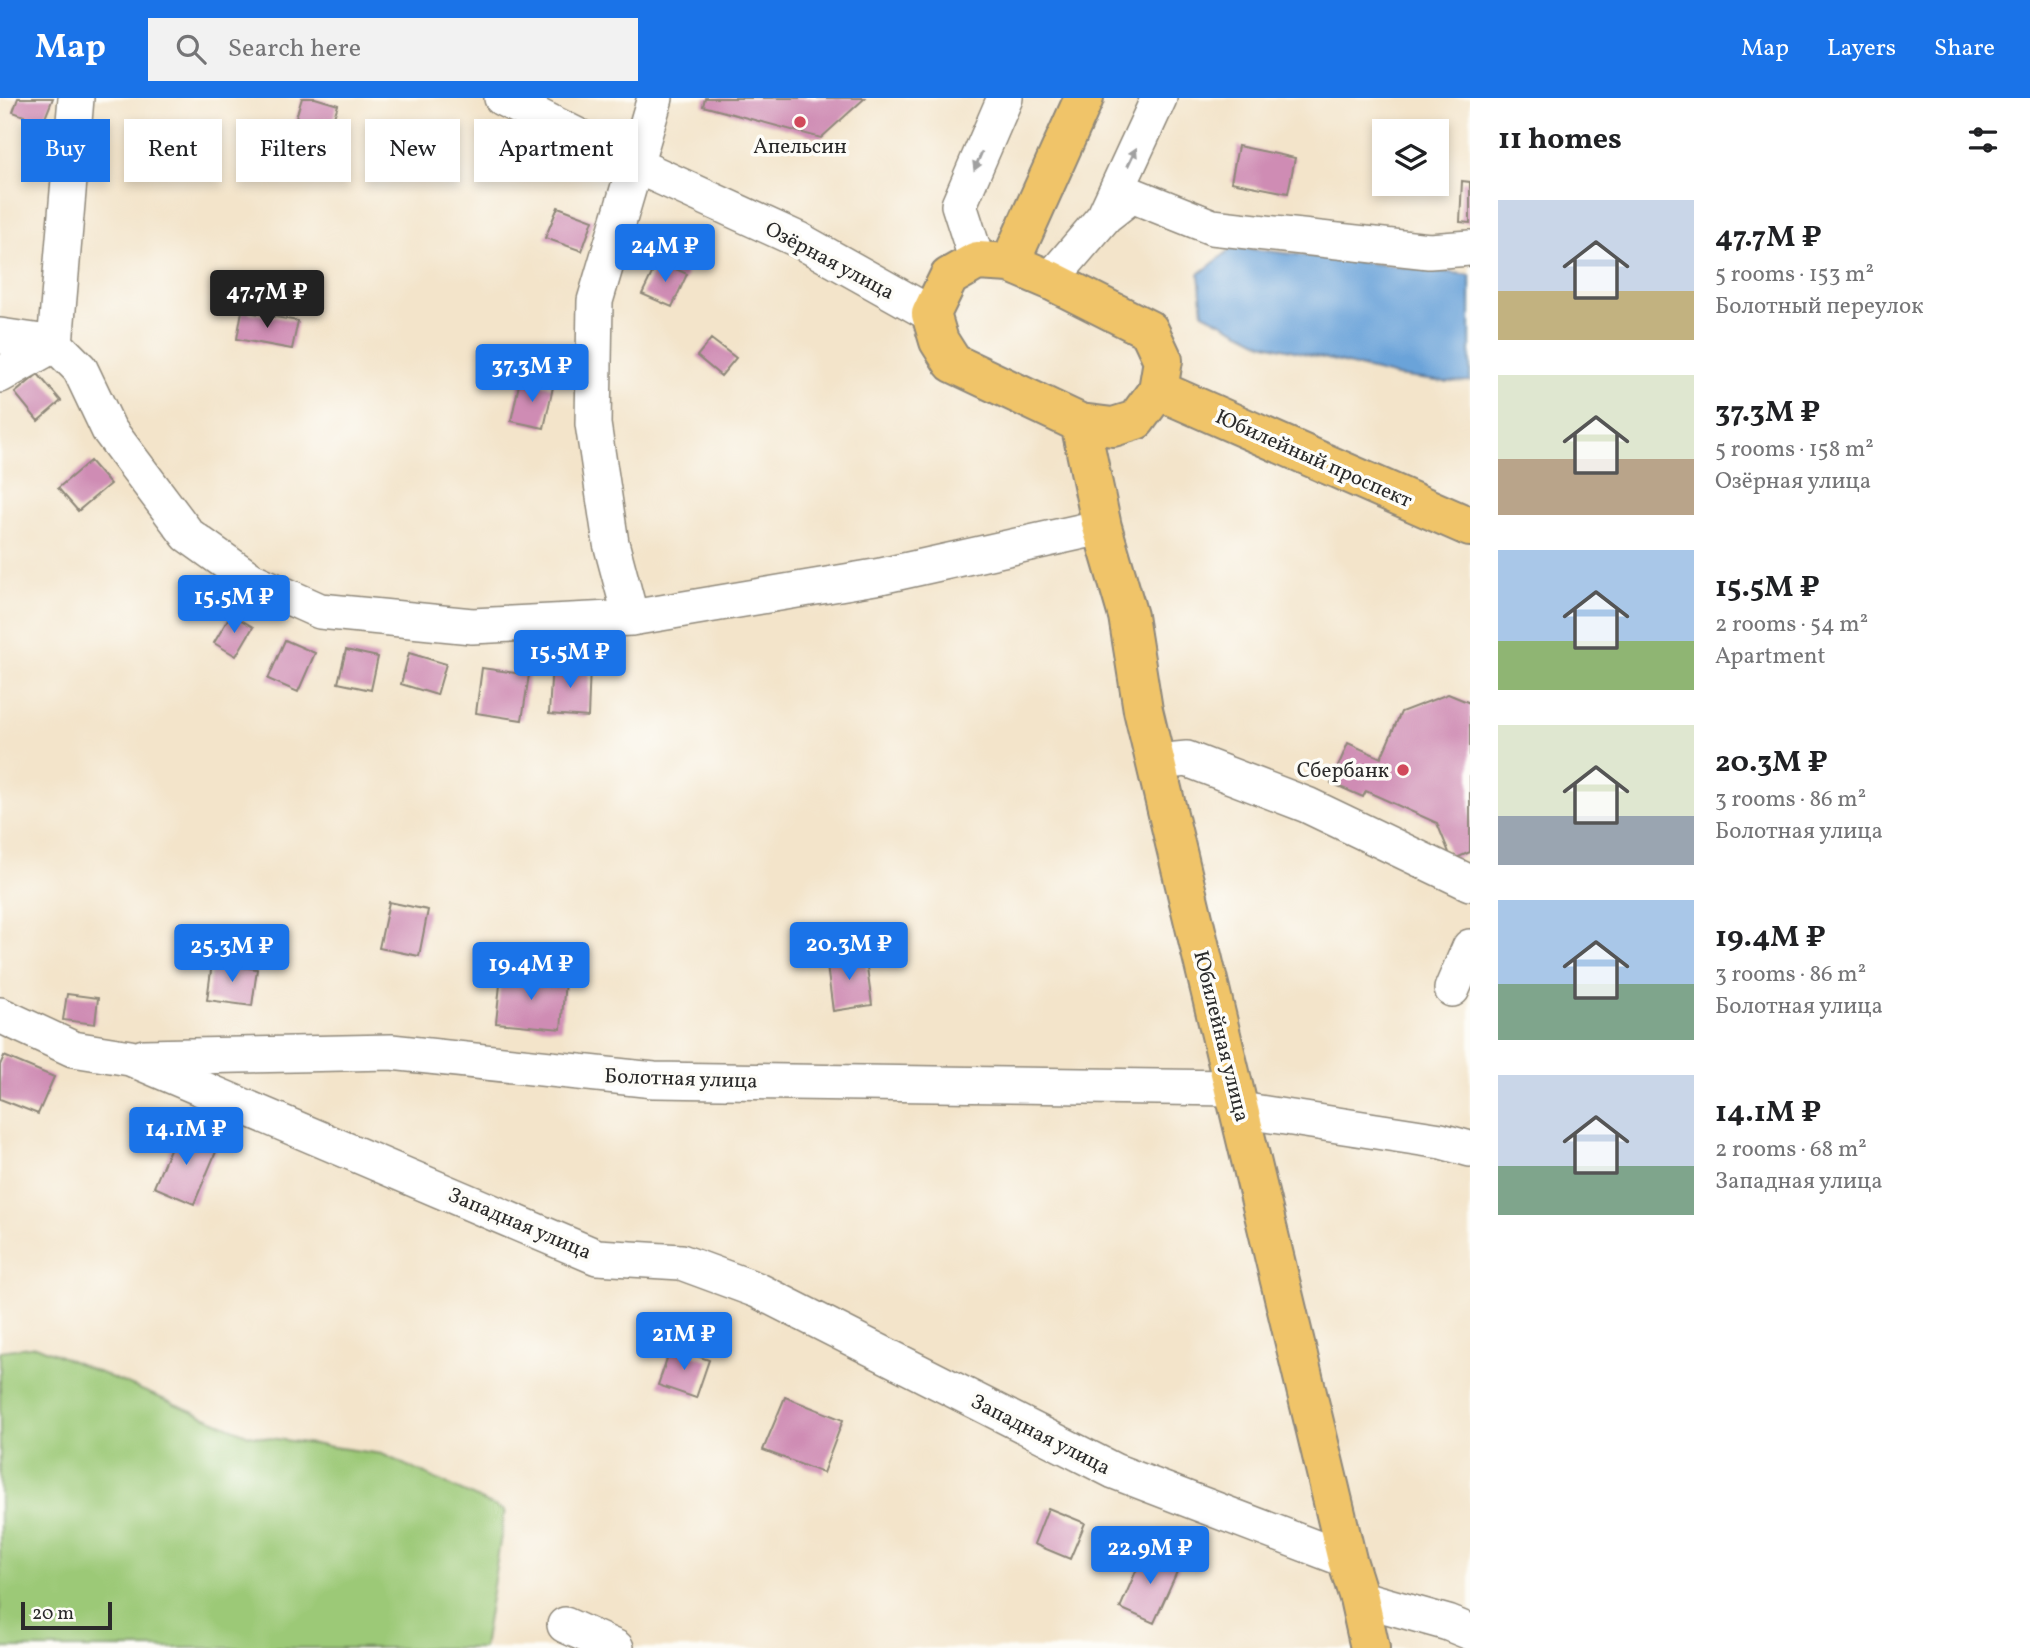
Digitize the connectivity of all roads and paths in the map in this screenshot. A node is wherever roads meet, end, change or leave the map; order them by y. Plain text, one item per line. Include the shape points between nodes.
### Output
1 (76, 98) edge
2 (502, 98) edge
3 (655, 98) edge
4 (1005, 98) edge
5 (1084, 98) edge
6 (1159, 98) edge
7 (543, 119) edge
8 (638, 156) edge
9 (638, 167) edge
10 (630, 182) edge
11 (1105, 216) junction
12 (1470, 248) edge
13 (994, 262) junction
14 (1050, 281) junction
15 (931, 314) junction
16 (0, 336) edge
17 (55, 344) junction
18 (0, 374) edge
19 (1157, 390) junction
20 (1080, 423) junction
21 (1102, 527) junction
22 (1470, 527) edge
23 (631, 618) junction
24 (1156, 762) junction
25 (1470, 883) edge
26 (1470, 947) edge
27 (1452, 989) dead end
28 (0, 1015) edge
29 (130, 1058) junction
30 (1237, 1099) junction
31 (1470, 1149) edge
32 (1347, 1560) junction
33 (1359, 1598) junction
34 (565, 1625) dead end
35 (1470, 1632) edge
36 (616, 1648) edge
37 (1370, 1648) edge

1 - 17 street
2 - 7 street, Озёрная улица
3 - 8 street
4 -> 13 street via 959,205
5 - 13 main road
11 -> 6 street
9 - 15 street, Озёрная улица via 799,240
10 - 23 street via 595,301 593,424 611,543
11 - 12 street via 1132,195 1212,227 1429,251
11 - 14 street
13 - 14 main road
13 - 15 main road via 949,277
14 - 19 main road via 1149,330 1163,360
15 - 20 main road via 939,341 953,363
16 - 17 street
17 - 18 street
17 - 23 street via 80,369 109,430 188,536 251,580 320,611 472,626
19 - 20 main road via 1136,420 1113,427
19 - 22 main road, Юбилейный проспект
20 - 21 main road, Юбилейная улица
21 - 23 street via 881,576
21 - 24 main road, Юбилейная улица via 1128,616
24 - 25 street via 1187,760 1307,805 1336,829
24 - 30 main road, Юбилейная улица
26 - 27 street
28 - 29 street, Западная улица via 73,1049
29 - 30 street, Болотная улица via 391,1052 654,1080
29 - 32 street, Западная улица via 597,1257 681,1262 757,1290 1114,1471
30 - 31 street, Болотная улица
30 - 32 main road, Юбилейная улица
32 - 33 main road, Юбилейная улица
33 - 35 street
33 - 37 main road, Юбилейная улица
34 - 36 street

